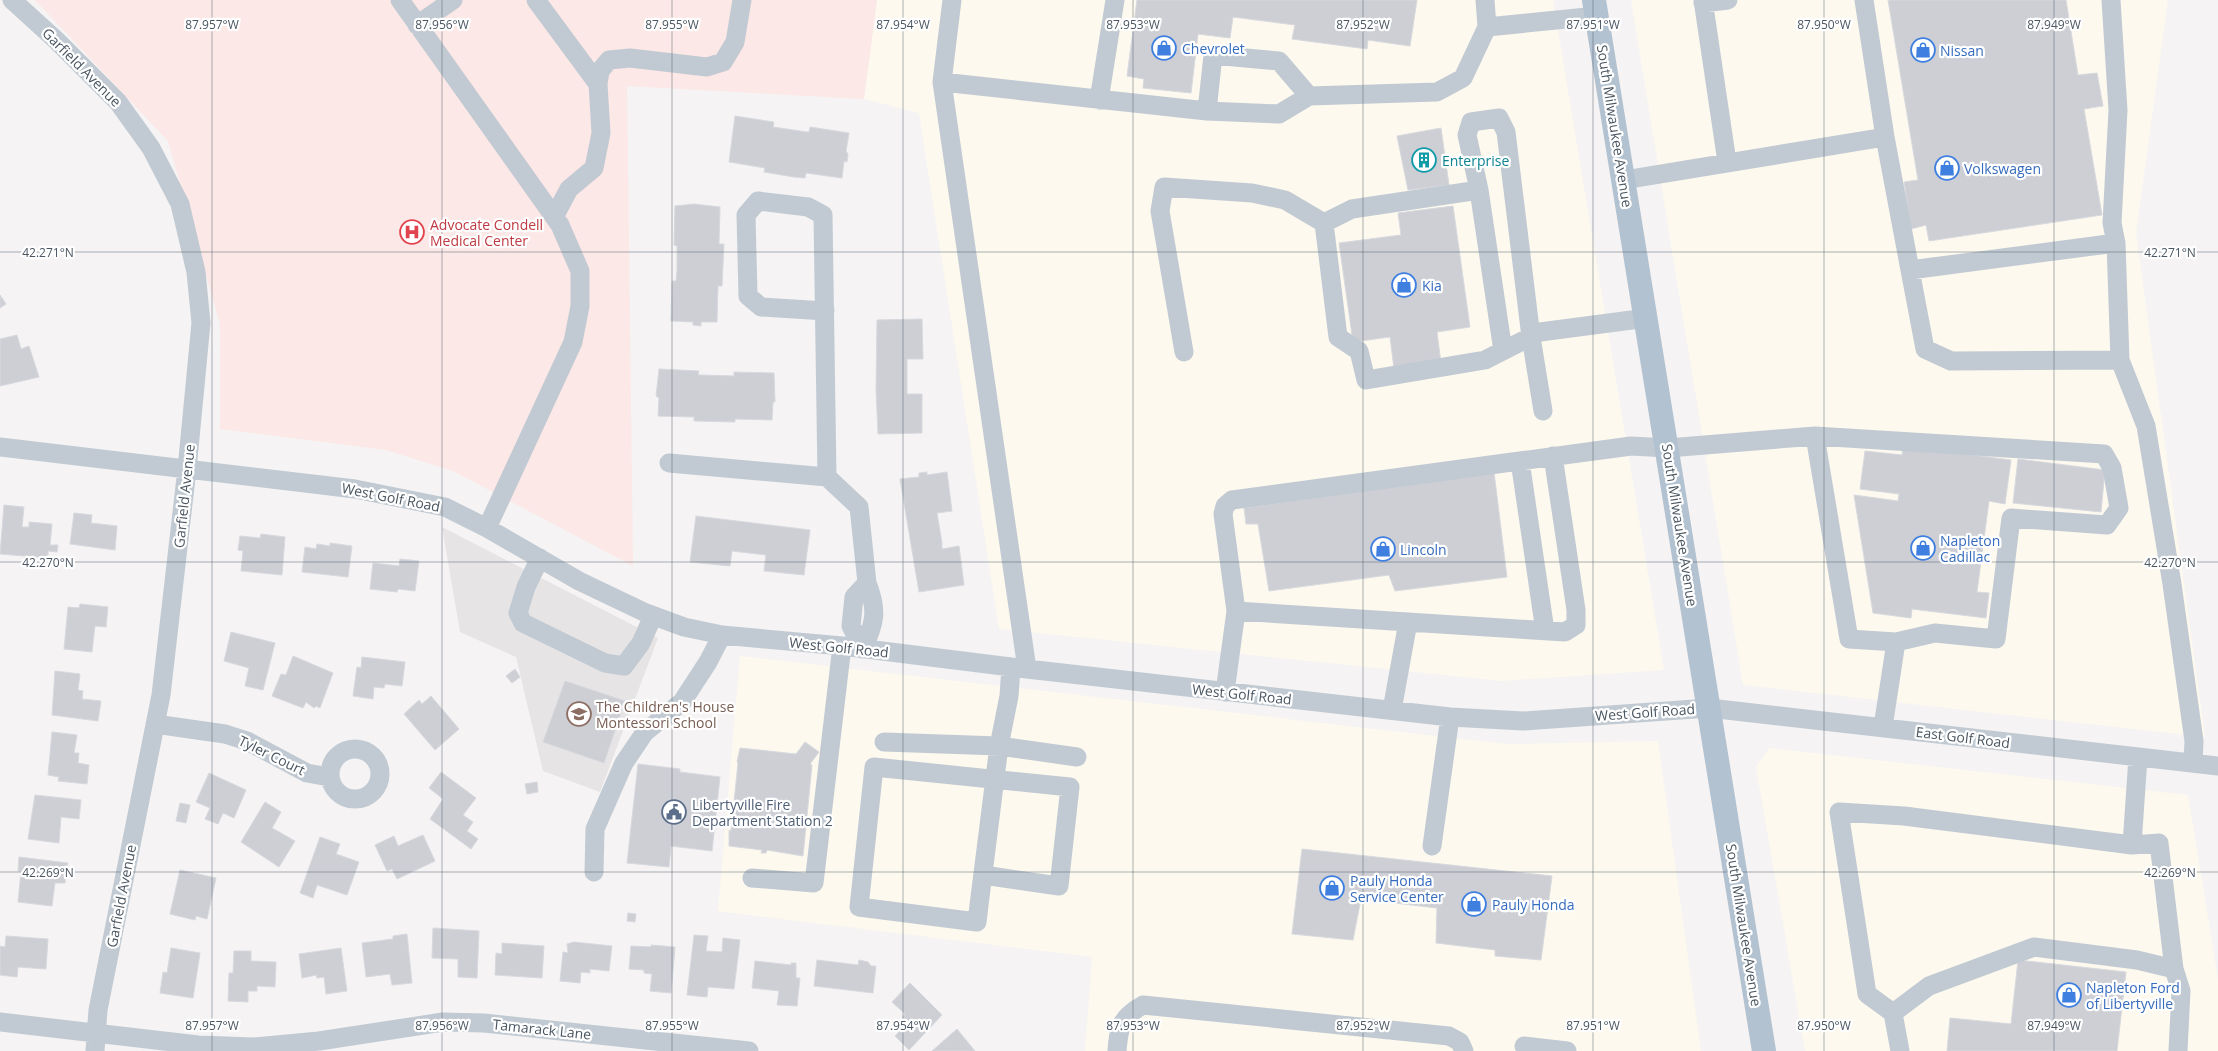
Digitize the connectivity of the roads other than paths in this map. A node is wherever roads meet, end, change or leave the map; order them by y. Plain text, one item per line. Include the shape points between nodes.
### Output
1 (12, 0) edge
2 (400, 0) edge
3 (453, 0) edge
4 (536, 0) edge
5 (742, 0) edge
6 (952, 0) edge
7 (1116, 0) edge
8 (1488, 0) edge
9 (1728, 0) edge
10 (1864, 0) edge
11 (2111, 0) edge
12 (1703, 1) edge
13 (1596, 8) edge
14 (417, 25) junction
15 (1486, 27) junction
16 (942, 82) junction
17 (598, 84) junction
18 (1309, 96) junction
19 (1099, 100) junction
20 (1207, 111) junction
21 (1885, 136) junction
22 (1727, 162) junction
23 (1624, 180) junction
24 (1479, 190) junction
25 (554, 217) junction
26 (1324, 223) junction
27 (2116, 242) junction
28 (1910, 270) junction
29 (825, 311) junction
30 (1647, 318) junction
31 (1531, 337) junction
32 (1503, 351) junction
33 (1184, 352) dead end
34 (2120, 360) junction
35 (1543, 411) dead end
36 (1815, 436) junction
37 (0, 447) edge
38 (1668, 448) junction
39 (1553, 456) junction
40 (1520, 461) junction
41 (669, 463) dead end
42 (187, 469) junction
43 (827, 477) junction
44 (487, 528) junction
45 (540, 558) junction
46 (1236, 611) junction
47 (654, 616) junction
48 (1408, 622) junction
49 (1546, 631) junction
50 (722, 635) junction
51 (1896, 642) junction
52 (842, 646) junction
53 (863, 649) junction
54 (1019, 668) junction
55 (1225, 692) junction
56 (1709, 708) junction
57 (1392, 710) junction
58 (1450, 717) junction
59 (155, 724) junction
60 (1882, 727) junction
61 (884, 742) dead end
62 (999, 746) junction
63 (2138, 756) junction
64 (1077, 758) dead end
65 (2193, 763) junction
66 (2218, 766) edge
67 (329, 777) dead end
68 (995, 779) junction
69 (2132, 845) junction
70 (1432, 846) dead end
71 (594, 872) dead end
72 (983, 875) junction
73 (752, 878) dead end
74 (2174, 970) junction
75 (1893, 1013) junction
76 (0, 1022) edge
77 (95, 1042) edge
78 (1524, 1046) dead end
79 (749, 1051) edge
80 (1117, 1051) edge
81 (1464, 1051) edge
82 (1567, 1051) edge
83 (1764, 1051) edge
84 (1900, 1051) edge
85 (2178, 1051) edge

1 - 42 street, Garfield Avenue via 118,102 151,148 180,204 196,272 201,323
2 - 14 street
3 - 14 street
4 - 17 street
5 - 17 street via 736,42 724,62 707,67 630,58 609,60 600,71
6 - 16 street
7 - 19 street
8 - 15 street
9 - 12 street
10 - 21 street
11 - 27 street via 2118,110 2112,223
12 - 22 street
13 - 15 street
13 - 23 main road, South Milwaukee Avenue
14 - 25 street
15 - 18 street via 1463,78 1437,92
16 - 19 street
16 - 54 street
17 - 25 street via 600,133 594,168 569,189
18 - 20 street via 1279,114
18 - 20 street via 1279,61 1213,55
19 - 20 street
21 - 22 street
21 - 28 street
22 - 23 street
23 - 30 main road, South Milwaukee Avenue
24 - 26 street via 1352,209
24 - 31 street via 1467,135 1471,122 1499,118 1506,132
24 - 32 street
25 - 44 street via 580,271 580,306 573,342
26 - 32 street via 1338,337 1359,351 1366,380 1485,360
26 - 33 street via 1285,200 1252,193 1164,187 1160,211
27 - 28 street
27 - 34 street
28 - 34 street via 1925,348 1936,355 1951,361
29 - 29 street via 823,215 808,207 758,201 746,215 748,296 761,307
29 - 43 street
30 - 31 street via 1540,332
30 - 38 main road, South Milwaukee Avenue
31 - 32 street
31 - 35 street
34 - 65 street via 2146,426 2194,741
36 - 38 street
36 - 51 street via 1849,639
36 - 51 street via 2104,454 2112,468 2118,508 2106,525 2011,518 1996,639 1934,633
37 - 42 street, West Golf Road
38 - 39 street via 1631,446
38 - 56 main road, South Milwaukee Avenue
39 - 40 street
39 - 49 street via 1576,625 1565,632
40 - 46 street via 1232,500 1225,506 1223,514
40 - 49 street
41 - 43 street
42 - 44 street, West Golf Road via 355,489 445,507
42 - 59 street, Garfield Avenue
43 - 53 street via 859,507 867,583 874,599 873,627
44 - 45 street, West Golf Road
45 - 47 street, West Golf Road via 579,581
45 - 47 street via 518,613 523,623 605,663 624,666 641,643
46 - 48 street
46 - 55 street
47 - 50 street, West Golf Road via 684,627
48 - 49 street
48 - 57 street
50 - 52 street, West Golf Road
50 - 71 street via 682,702 645,732 624,763 595,829
51 - 60 street
52 - 53 street, West Golf Road
52 - 73 street via 814,883
53 - 54 street, West Golf Road
54 - 55 street, West Golf Road
54 - 62 street via 1009,696
55 - 57 street, West Golf Road
56 - 58 street, West Golf Road via 1523,720
56 - 60 street, East Golf Road
56 - 83 main road, South Milwaukee Avenue
57 - 58 street, West Golf Road
58 - 70 street
59 - 67 street, Tyler Court via 225,734 247,741 307,773
59 - 77 street, Garfield Avenue via 98,1010
60 - 63 street, East Golf Road
61 - 62 street
62 - 64 street
62 - 68 street
63 - 65 street, East Golf Road
63 - 69 street
65 - 66 street, East Golf Road
68 - 72 street
68 - 72 street via 1070,787 1059,886
68 - 72 street via 874,767 859,907 977,922
69 - 74 street via 2159,843
69 - 75 street via 1904,816 1839,812 1867,994
74 - 75 street via 2137,960 2034,948 1930,986
74 - 85 street via 2181,991
75 - 84 street
76 - 77 street, Tamarack Lane
77 - 79 street, Tamarack Lane via 254,1047 319,1041 443,1022
78 - 82 street
80 - 81 street via 1119,1028 1124,1019 1142,1006 1448,1036 1460,1042

